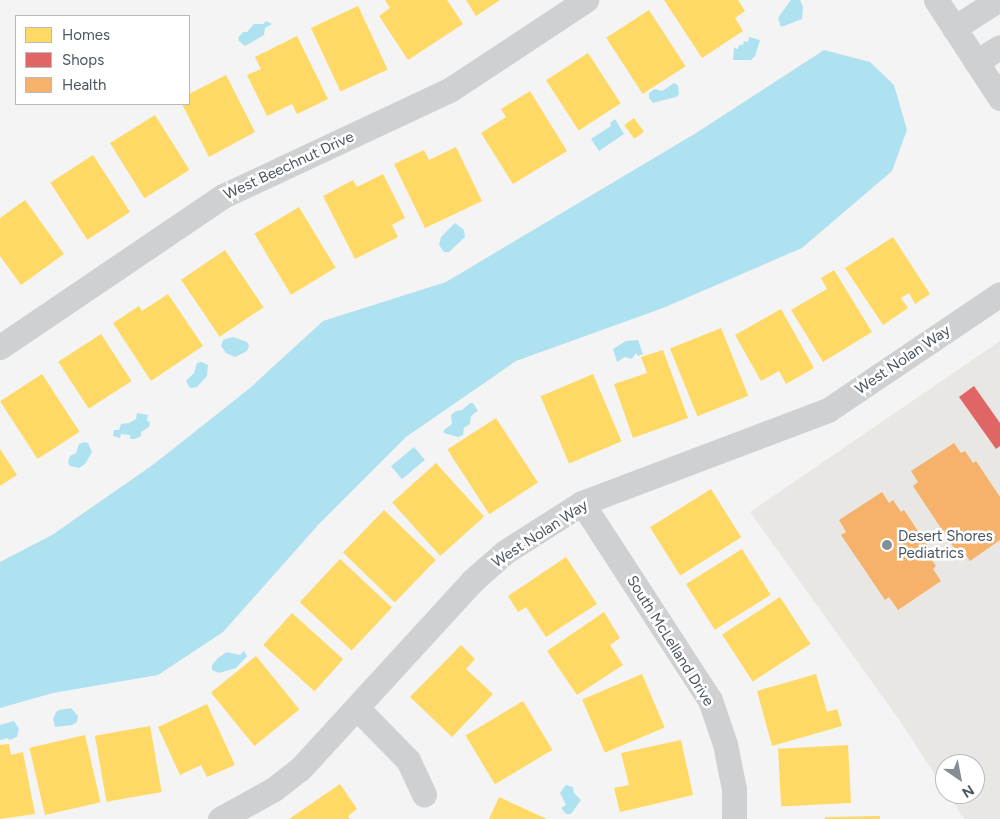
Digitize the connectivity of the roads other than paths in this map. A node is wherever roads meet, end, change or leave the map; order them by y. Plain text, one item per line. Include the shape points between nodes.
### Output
1 (586, 0) edge
2 (936, 0) edge
3 (998, 0) edge
4 (954, 28) junction
5 (1000, 47) edge
6 (976, 62) junction
7 (1000, 98) edge
8 (1000, 294) edge
9 (0, 347) edge
10 (582, 503) junction
11 (357, 708) junction
12 (424, 795) dead end
13 (220, 819) edge
14 (734, 819) edge

1 - 9 street, West Beechnut Drive via 451,89 223,196
2 - 4 street
3 - 4 street
4 - 6 street
5 - 6 street
6 - 7 street
8 - 10 street, West Nolan Way via 828,410
10 - 11 street, West Nolan Way via 505,552 472,581
10 - 14 street, South McLelland Drive via 710,700 727,753 734,789
11 - 12 street via 408,760
11 - 13 street, West Nolan Way via 294,774

